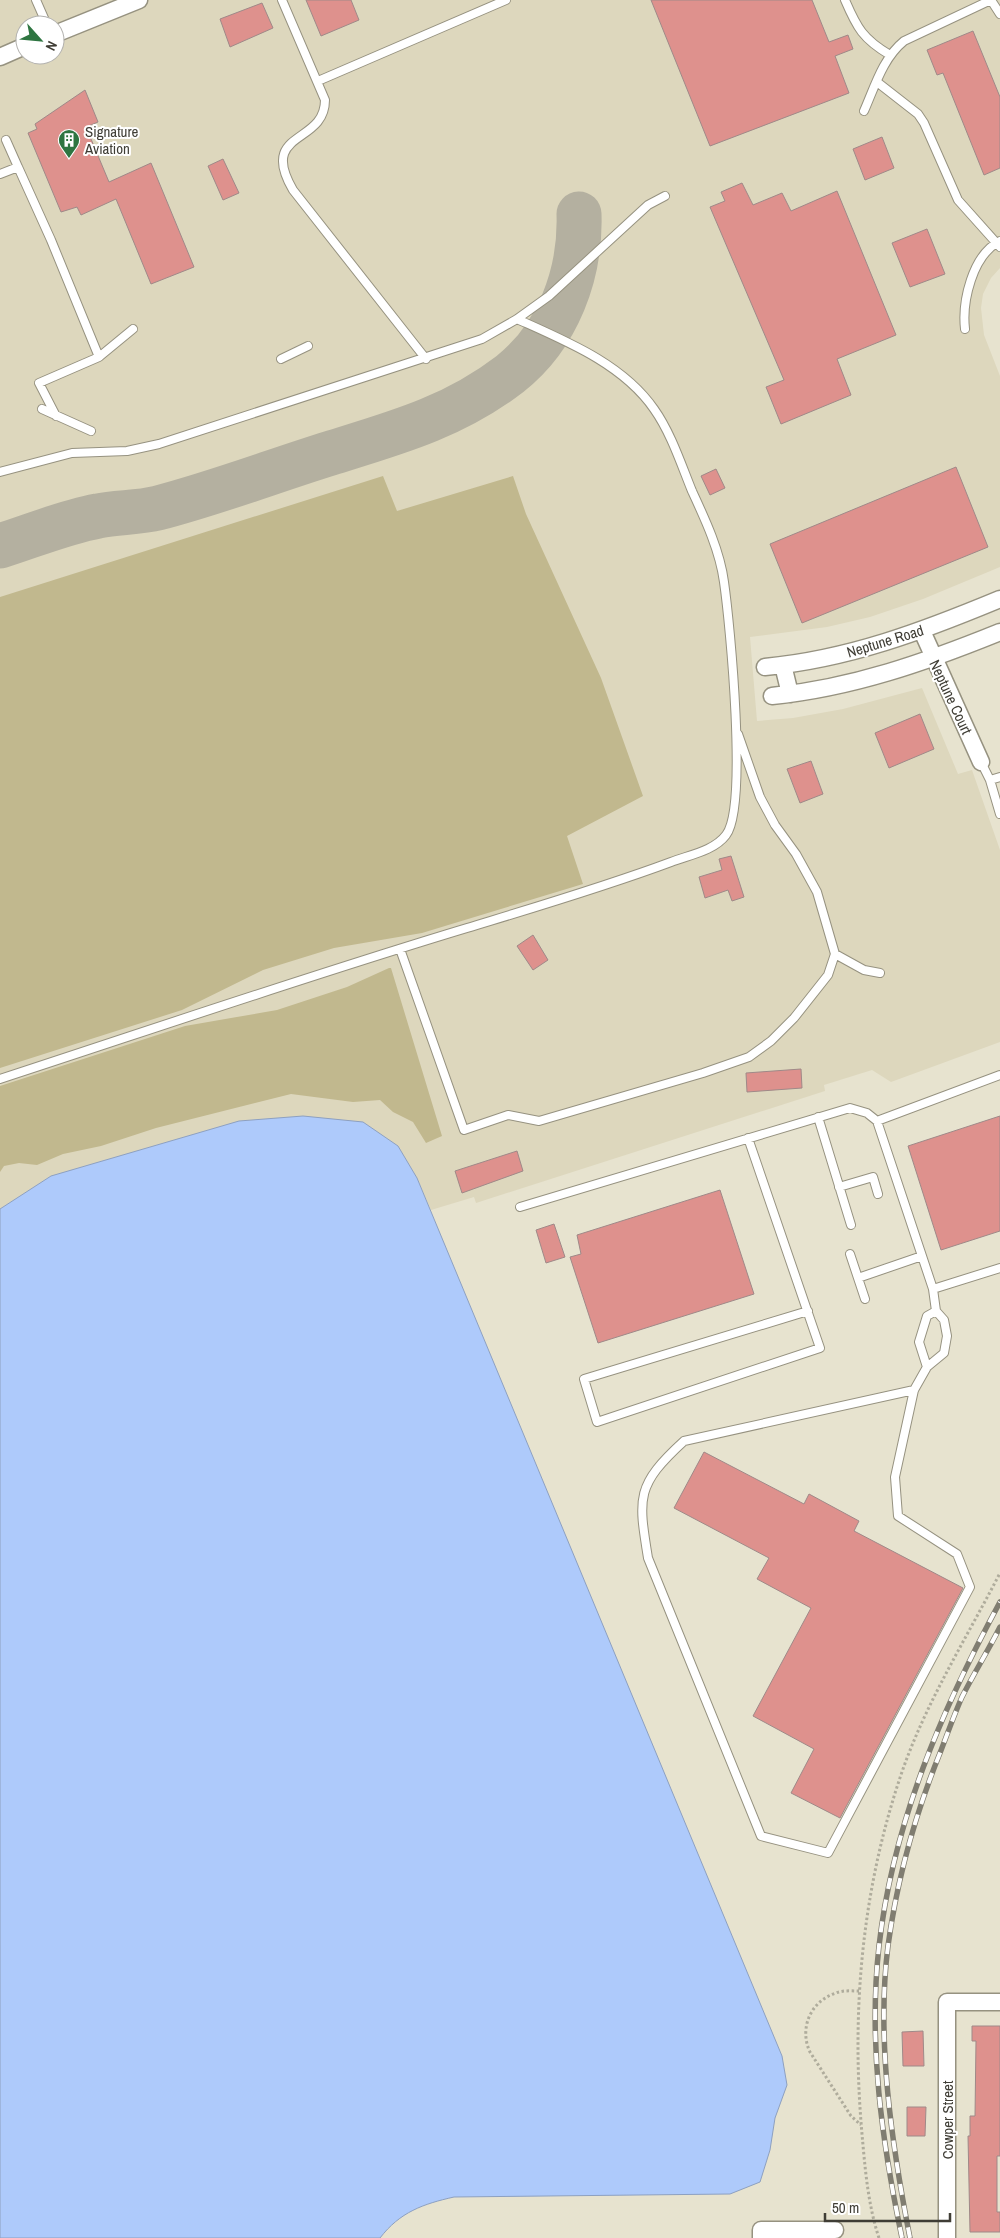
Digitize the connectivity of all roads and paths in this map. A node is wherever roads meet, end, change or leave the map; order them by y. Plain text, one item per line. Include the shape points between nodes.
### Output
1 (36, 0) edge
2 (138, 0) edge
3 (282, 0) edge
4 (506, 0) edge
5 (845, 0) edge
6 (991, 0) edge
7 (1000, 14) edge
8 (43, 15) edge
9 (65, 30) edge
10 (15, 50) edge
11 (890, 55) junction
12 (0, 56) edge
13 (318, 80) junction
14 (877, 82) junction
15 (864, 111) dead end
16 (6, 140) dead end
17 (18, 167) junction
18 (0, 174) edge
19 (665, 196) dead end
20 (999, 244) edge
21 (518, 319) junction
22 (133, 329) dead end
23 (966, 329) dead end
24 (308, 346) dead end
25 (99, 357) junction
26 (281, 359) dead end
27 (426, 359) junction
28 (42, 409) dead end
29 (56, 416) junction
30 (91, 431) dead end
31 (0, 472) edge
32 (1000, 599) edge
33 (922, 631) junction
34 (1000, 632) edge
35 (934, 659) junction
36 (783, 665) junction
37 (765, 666) dead end
38 (790, 694) junction
39 (772, 696) dead end
40 (734, 726) junction
41 (981, 762) joint
42 (1000, 777) edge
43 (990, 780) junction
44 (1000, 814) edge
45 (400, 949) junction
46 (835, 954) junction
47 (880, 973) dead end
48 (1000, 1075) edge
49 (0, 1079) edge
50 (818, 1118) junction
51 (877, 1121) junction
52 (748, 1138) junction
53 (839, 1187) junction
54 (878, 1194) dead end
55 (520, 1207) dead end
56 (851, 1226) dead end
57 (850, 1254) dead end
58 (922, 1256) junction
59 (1000, 1268) edge
60 (858, 1278) junction
61 (932, 1289) junction
62 (865, 1300) dead end
63 (808, 1311) junction
64 (936, 1311) junction
65 (927, 1367) junction
66 (914, 1390) junction
67 (1000, 1573) edge
68 (859, 1991) junction
69 (1000, 2002) edge
70 (861, 2125) junction
71 (835, 2230) dead end
72 (761, 2234) edge
73 (879, 2238) edge
74 (947, 2238) edge

1 - 8 lane
2 - 9 street
3 - 13 lane
4 - 13 lane
5 - 11 lane via 860,32
6 - 7 lane
6 - 11 lane via 904,41
10 - 12 street
11 - 14 lane
13 - 27 lane via 325,110 322,117 292,142 285,153 281,164 285,176
14 - 15 lane
14 - 20 lane via 918,114 958,200
16 - 17 lane
17 - 18 lane
17 - 25 lane
19 - 21 lane via 648,205 549,296
20 - 23 lane via 984,257 969,285 964,300
21 - 27 lane via 482,339
21 - 40 lane via 612,368 640,392 667,430 722,567 730,623
22 - 25 lane
24 - 26 lane
25 - 29 lane via 39,383
27 - 31 lane via 158,444 127,451 72,453
28 - 29 lane
29 - 30 lane
32 - 33 street, Neptune Road
33 - 35 street, Neptune Court
33 - 36 street, Neptune Road via 872,647
34 - 35 street, Neptune Road
35 - 38 street, Neptune Road via 876,677
35 - 41 street, Neptune Court
36 - 37 street, Neptune Road
36 - 38 street
38 - 39 street, Neptune Road
40 - 45 lane via 738,766 733,821 724,839 642,873
40 - 46 lane via 760,797 817,892
41 - 43 lane
42 - 43 lane
43 - 44 lane
45 - 46 lane via 464,1130 508,1115 539,1121 749,1057 794,1018 828,975
45 - 49 lane
46 - 47 lane via 864,970
48 - 51 lane
50 - 51 lane via 850,1108 867,1113
50 - 52 lane
50 - 53 lane
51 - 58 lane
52 - 55 lane
52 - 63 lane
53 - 54 lane via 874,1177
53 - 56 lane
57 - 60 lane
58 - 60 lane
58 - 61 lane
59 - 61 lane
60 - 62 lane
61 - 64 lane
63 - 63 lane via 820,1348 598,1422 584,1379
64 - 65 lane via 927,1316 919,1342
64 - 65 lane via 944,1320 947,1336 944,1353
65 - 66 lane
66 - 66 lane via 684,1441 662,1461 644,1488 641,1514 648,1558 761,1836 828,1853 970,1586 957,1554 898,1516 895,1477
67 - 68 path via 938,1693 904,1768 874,1869
68 - 70 path
68 - 70 path via 837,1992 825,1998 807,2018 804,2030 810,2052 851,2116
69 - 74 street, Cowper Street via 947,2002
70 - 73 path
71 - 72 street

